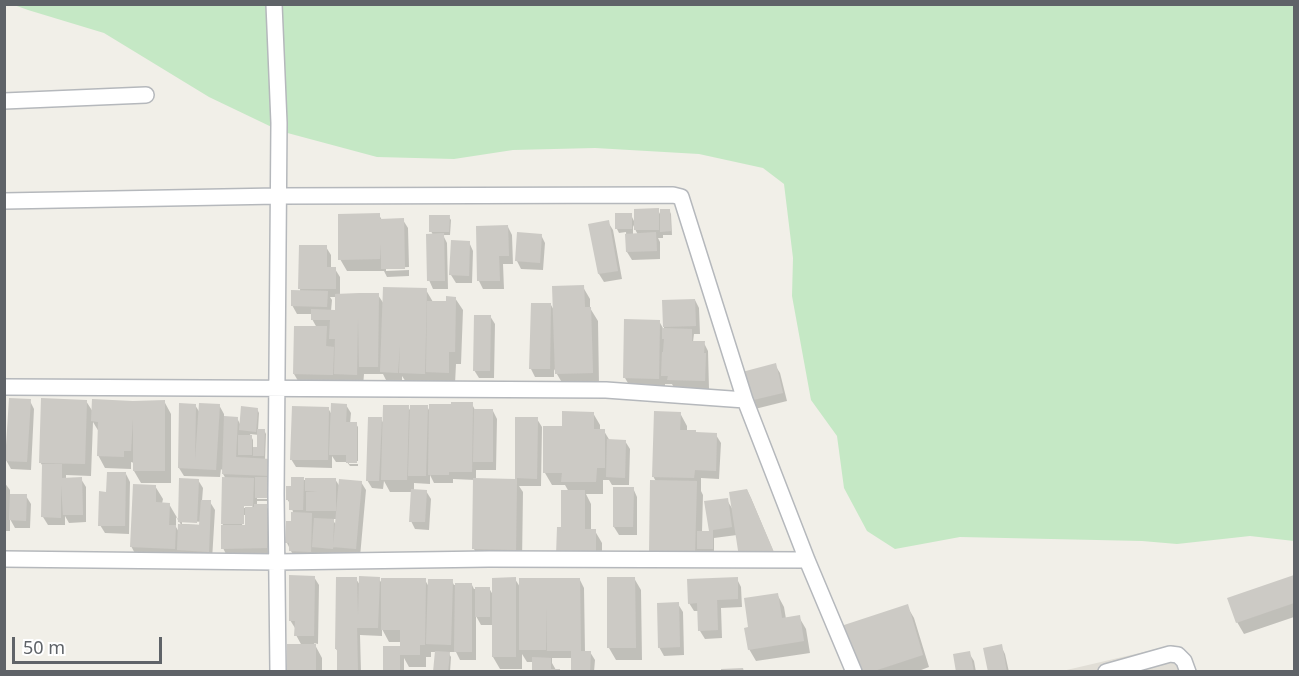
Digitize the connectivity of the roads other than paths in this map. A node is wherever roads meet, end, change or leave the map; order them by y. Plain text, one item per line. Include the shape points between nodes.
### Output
1 (274, 4) edge
2 (146, 95) dead end
3 (4, 101) edge
4 (278, 196) junction
5 (4, 201) edge
6 (4, 387) edge
7 (277, 387) junction
8 (745, 400) junction
9 (4, 559) edge
10 (807, 561) junction
11 (277, 562) junction
12 (278, 672) edge
13 (854, 672) edge
14 (1106, 672) edge
15 (1188, 672) edge

1 - 4 street
2 - 3 street
4 - 5 street
4 - 7 street
4 - 8 street via 681,198
6 - 7 street
7 - 8 street via 606,390
7 - 11 street
8 - 10 street
9 - 11 street
10 - 11 street
10 - 13 street
11 - 12 street
14 - 15 street via 1170,654 1184,661

